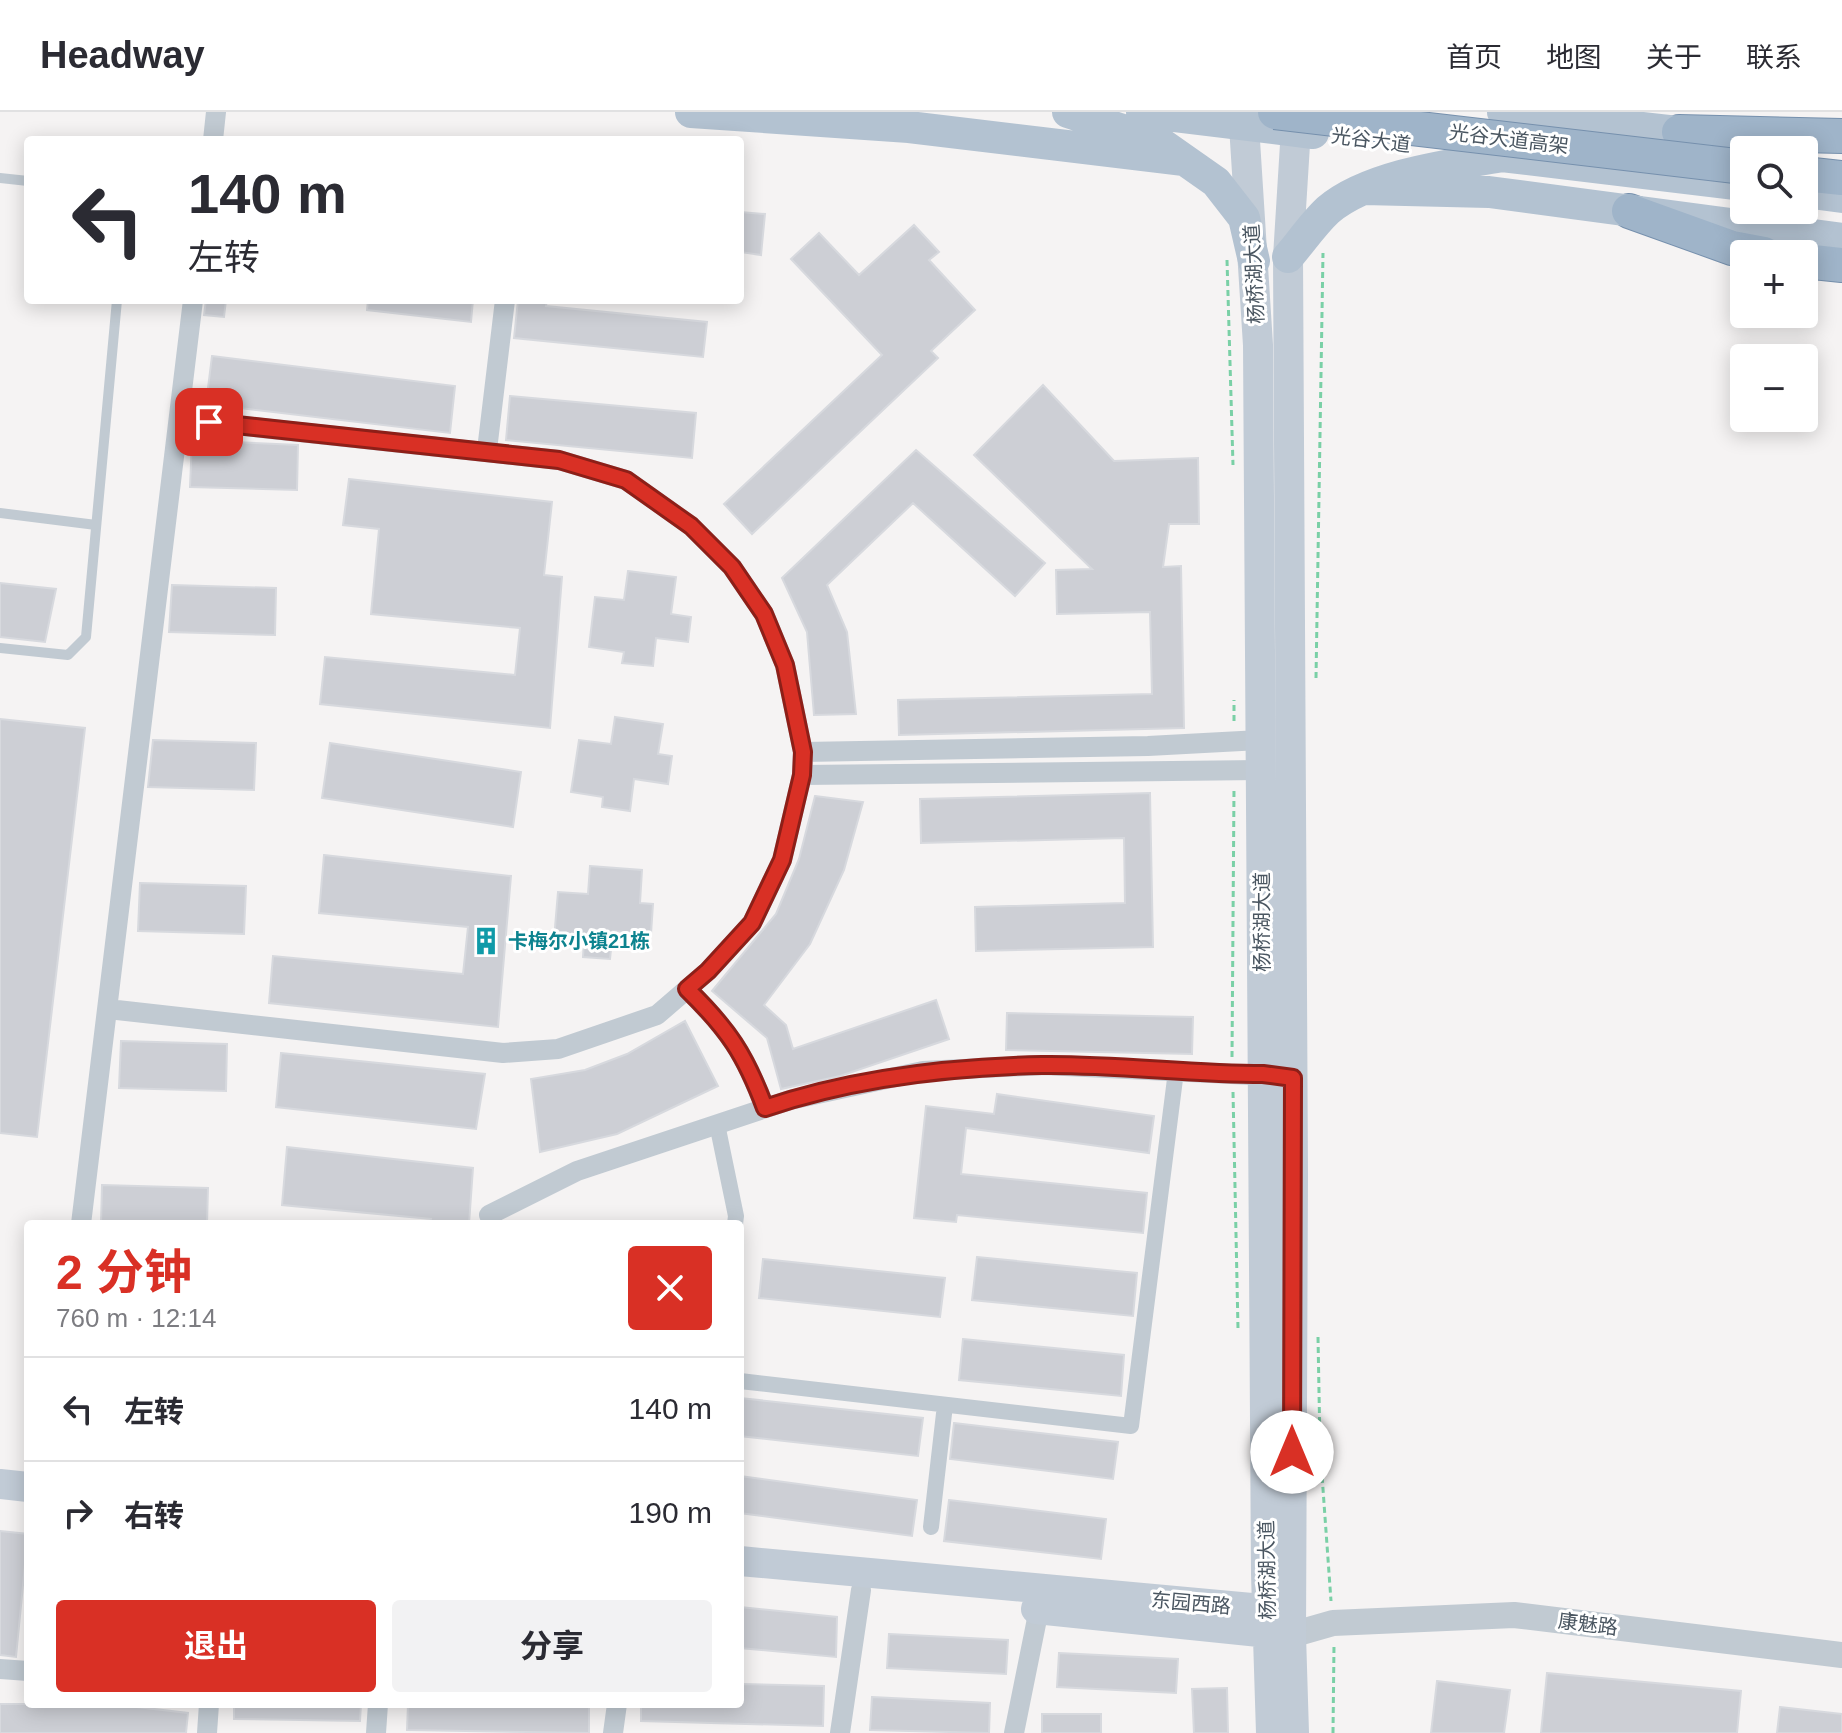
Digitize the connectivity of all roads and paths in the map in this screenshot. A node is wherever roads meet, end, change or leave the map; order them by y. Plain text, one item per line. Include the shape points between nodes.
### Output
1 (216, 112) edge
2 (691, 112) edge
3 (1068, 112) edge
4 (1142, 112) edge
5 (1402, 112) edge
6 (1503, 112) edge
7 (1528, 115) edge
8 (1271, 118) edge
9 (1679, 132) junction
10 (213, 136) edge
11 (1842, 136) edge
12 (1730, 149) edge
13 (1842, 151) edge
14 (1503, 156) junction
15 (1818, 159) edge
16 (1184, 160) junction
17 (1842, 162) edge
18 (1730, 166) edge
19 (1652, 174) junction
20 (1818, 175) edge
21 (0, 178) edge
22 (1842, 178) edge
23 (24, 181) edge
24 (1730, 183) edge
25 (1364, 189) junction
26 (1818, 194) edge
27 (1842, 197) edge
28 (1730, 200) edge
29 (1629, 211) junction
30 (1323, 216) junction
31 (1800, 224) edge
32 (1842, 238) edge
33 (1730, 247) edge
34 (1288, 257) junction
35 (1240, 258) junction
36 (1818, 262) edge
37 (1842, 265) edge
38 (117, 304) edge
39 (193, 304) edge
40 (505, 304) edge
41 (179, 419) junction
42 (487, 450) junction
43 (1233, 469) dead end
44 (0, 513) edge
45 (96, 525) junction
46 (0, 648) edge
47 (1316, 685) dead end
48 (1234, 696) dead end
49 (1247, 740) junction
50 (803, 752) junction
51 (1247, 770) junction
52 (802, 775) junction
53 (687, 989) junction
54 (108, 1009) junction
55 (1176, 1071) junction
56 (1232, 1074) junction
57 (1263, 1074) junction
58 (1293, 1078) junction
59 (765, 1108) junction
60 (717, 1124) junction
61 (82, 1220) edge
62 (490, 1220) edge
63 (736, 1220) edge
64 (1318, 1337) dead end
65 (1239, 1341) dead end
66 (744, 1381) edge
67 (945, 1405) junction
68 (0, 1484) edge
69 (24, 1487) edge
70 (0, 1502) edge
71 (24, 1505) edge
72 (931, 1527) dead end
73 (744, 1561) edge
74 (744, 1578) edge
75 (861, 1590) junction
76 (1039, 1609) junction
77 (1280, 1622) junction
78 (1333, 1623) junction
79 (1842, 1655) edge
80 (0, 1669) edge
81 (24, 1671) edge
82 (209, 1708) edge
83 (378, 1708) edge
84 (616, 1708) edge
85 (207, 1733) edge
86 (376, 1733) edge
87 (613, 1733) edge
88 (840, 1733) edge
89 (1014, 1733) edge
90 (1271, 1733) edge
91 (1294, 1733) edge
92 (1333, 1733) edge

1 - 10 street
2 - 16 main road via 909,127
3 - 16 main road via 1159,142
4 - 8 main road, 光谷大道
5 - 12 highway, 光谷大道高架
6 - 7 main road
7 - 9 main road
8 - 14 main road, 光谷大道
8 - 18 highway, 光谷大道高架, bridge
8 - 34 main road, 杨桥湖大道
8 - 35 main road, 杨桥湖大道
9 - 11 highway
9 - 13 main road
14 - 19 main road, 光谷大道
14 - 25 main road via 1421,171
15 - 17 highway
16 - 35 main road via 1216,182 1244,218
19 - 24 main road, 光谷大道
19 - 28 main road
20 - 22 highway
21 - 23 lane
25 - 29 main road via 1489,192
25 - 30 main road
26 - 27 main road
29 - 32 main road
29 - 33 highway
30 - 34 main road
30 - 47 path
31 - 32 main road
34 - 58 main road, 杨桥湖大道
35 - 43 path
35 - 49 main road, 杨桥湖大道 via 1258,361
36 - 37 highway
38 - 45 lane
39 - 41 street
40 - 42 street
41 - 42 street
41 - 54 street
42 - 50 street via 559,460 626,480 691,526 732,567 764,614 785,665
44 - 45 lane
45 - 46 lane via 86,637 78,648 68,655
48 - 49 path
49 - 50 street
49 - 51 main road, 杨桥湖大道
50 - 52 street
51 - 52 street
51 - 56 path
51 - 57 main road, 杨桥湖大道
52 - 53 street via 782,860 752,923
53 - 54 street via 657,1015 606,1035 558,1049 503,1053
53 - 59 street via 720,1021
54 - 61 street
55 - 56 street
55 - 59 street via 1044,1065 923,1071
55 - 67 street via 1131,1426
56 - 57 street
56 - 65 path
57 - 58 street
57 - 77 main road, 杨桥湖大道
58 - 77 main road, 杨桥湖大道
59 - 60 street
60 - 62 street via 577,1171
60 - 63 street
64 - 78 path
66 - 67 street
67 - 72 street
68 - 69 main road
70 - 71 main road
73 - 77 main road, 东园西路
74 - 75 main road, 东园西路
75 - 76 main road, 东园西路
75 - 88 street
76 - 77 main road, 东园西路
76 - 89 street
77 - 78 street, 东园西路
77 - 90 main road, 杨桥湖大道
77 - 91 main road, 杨桥湖大道
78 - 79 street, 康魅路 via 1514,1615
78 - 92 path
80 - 81 street
82 - 85 street
83 - 86 street
84 - 87 street

